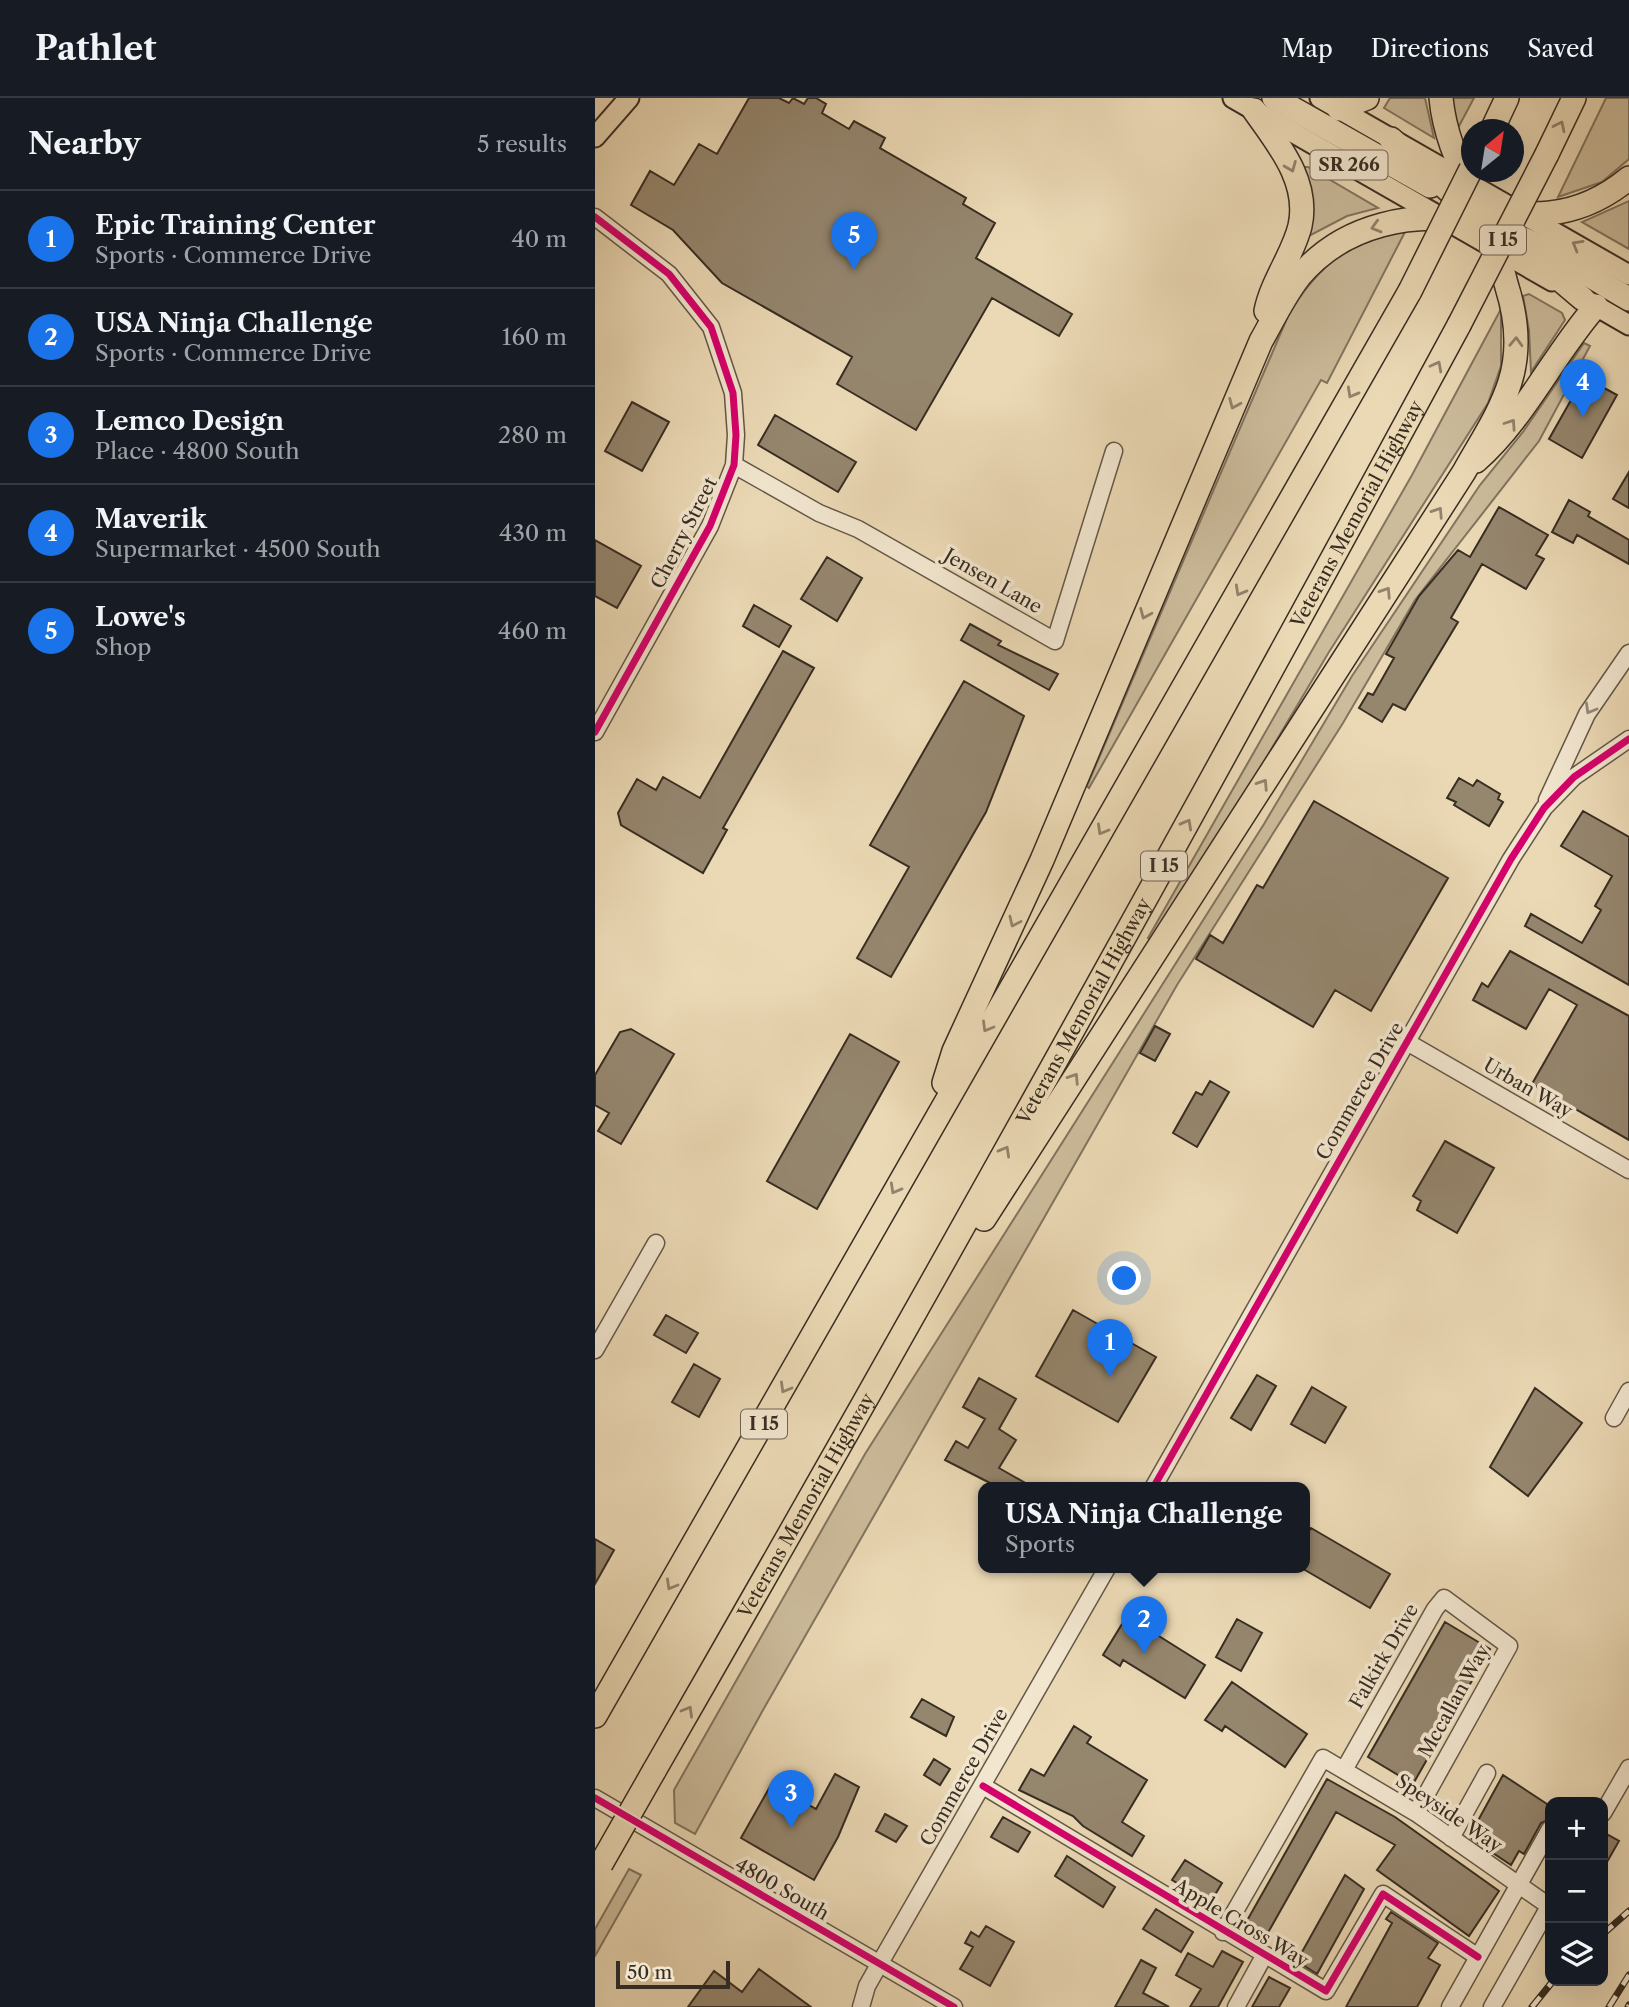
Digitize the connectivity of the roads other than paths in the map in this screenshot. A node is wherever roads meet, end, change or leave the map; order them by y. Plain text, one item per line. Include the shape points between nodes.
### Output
1 (629, 98) edge
2 (1233, 98) edge
3 (1274, 98) edge
4 (1367, 98) edge
5 (1441, 98) edge
6 (1507, 98) edge
7 (1574, 98) edge
8 (1329, 103) edge
9 (1254, 110) junction
10 (1497, 119) edge
11 (595, 137) edge
12 (1391, 139) joint
13 (1629, 177) edge
14 (1467, 185) edge
15 (1525, 215) junction
16 (595, 217) edge
17 (1484, 217) junction
18 (1444, 220) junction
19 (1503, 242) junction
20 (1629, 275) edge
21 (1629, 299) edge
22 (1590, 302) junction
23 (1629, 325) edge
24 (1261, 341) junction
25 (1114, 452) dead end
26 (734, 465) junction
27 (1464, 472) junction
28 (1629, 654) edge
29 (1629, 675) edge
30 (595, 732) edge
31 (1629, 739) edge
32 (1544, 808) junction
33 (1407, 1042) junction
34 (928, 1129) junction
35 (1629, 1170) edge
36 (656, 1243) dead end
37 (595, 1350) edge
38 (1629, 1391) edge
39 (865, 1404) junction
40 (1613, 1418) dead end
41 (1156, 1482) edge
42 (1104, 1573) edge
43 (1509, 1646) joint
44 (595, 1716) edge
45 (1629, 1768) edge
46 (1344, 1770) junction
47 (1487, 1773) dead end
48 (983, 1786) junction
49 (595, 1798) edge
50 (1608, 1804) edge
51 (1416, 1813) junction
52 (1451, 1838) junction
53 (1545, 1838) edge
54 (598, 1870) edge
55 (1518, 1886) junction
56 (1545, 1902) edge
57 (1545, 1914) edge
58 (1223, 1932) junction
59 (1264, 1956) junction
60 (1478, 1957) junction
61 (880, 1963) junction
62 (861, 2007) edge
63 (954, 2007) edge
64 (1236, 2007) edge
65 (1450, 2007) edge
66 (1492, 2007) edge

1 - 11 main road
2 - 9 main road, SR 266
3 - 14 highway
4 - 8 highway
5 - 14 highway via 1443,117
6 - 10 highway
39 -> 7 highway, Veterans Memorial Highway / I 15, bridge via 1278,660 1459,325
8 - 12 main road, SR 266
9 - 18 main road, SR 266
9 -> 24 highway via 1292,165 1302,200 1300,226 1268,301
12 - 14 highway
13 - 15 highway via 1603,196 1575,208
14 - 15 main road
14 - 17 highway
14 -> 34 highway, I 15, bridge via 1224,620
15 - 17 highway
20 -> 15 main road
16 - 26 street, Cherry Street via 669,274 711,327 733,393
17 - 18 highway
17 - 19 highway
18 - 19 main road, SR 266
18 -> 24 highway via 1386,223 1332,246 1298,279
19 - 21 highway
19 - 22 highway
27 -> 19 highway via 1502,404 1514,369 1515,317
22 - 23 main road
27 -> 22 highway via 1500,440
24 -> 34 highway via 1042,860 954,1051
25 - 26 street, Jensen Lane via 1055,641
26 - 30 street, Cherry Street via 710,526
39 -> 27 highway
28 - 29 street, Commerce Drive
28 -> 32 street, Commerce Drive via 1587,714
31 - 32 street, Commerce Drive via 1574,777
32 - 33 street, Commerce Drive
33 - 35 street, Urban Way
33 - 41 street, Commerce Drive
34 -> 44 highway, I 15
36 - 37 street
38 - 40 street
54 -> 39 highway, Veterans Memorial Highway / I 15, bridge
42 - 48 street, Commerce Drive
43 - 46 street, Falkirk Drive via 1444,1598
43 - 51 street, Mccallan Way
45 - 50 street
46 - 51 street, Speyside Way
46 - 58 street, Speyside Way via 1323,1758
47 - 52 street
48 - 58 street, Apple Cross Way
48 - 61 street, Commerce Drive
49 - 61 street, 4800 South
51 - 52 street, Speyside Way
52 - 55 street, Speyside Way
53 - 55 street
55 - 56 street, Speyside Way
55 - 60 street
57 - 66 street
58 - 59 street, Apple Cross Way
59 - 60 street, Apple Cross Way via 1325,1991 1383,1894
59 - 64 street
60 - 65 street
61 - 62 street, Commerce Drive
61 - 63 street, 4800 South

